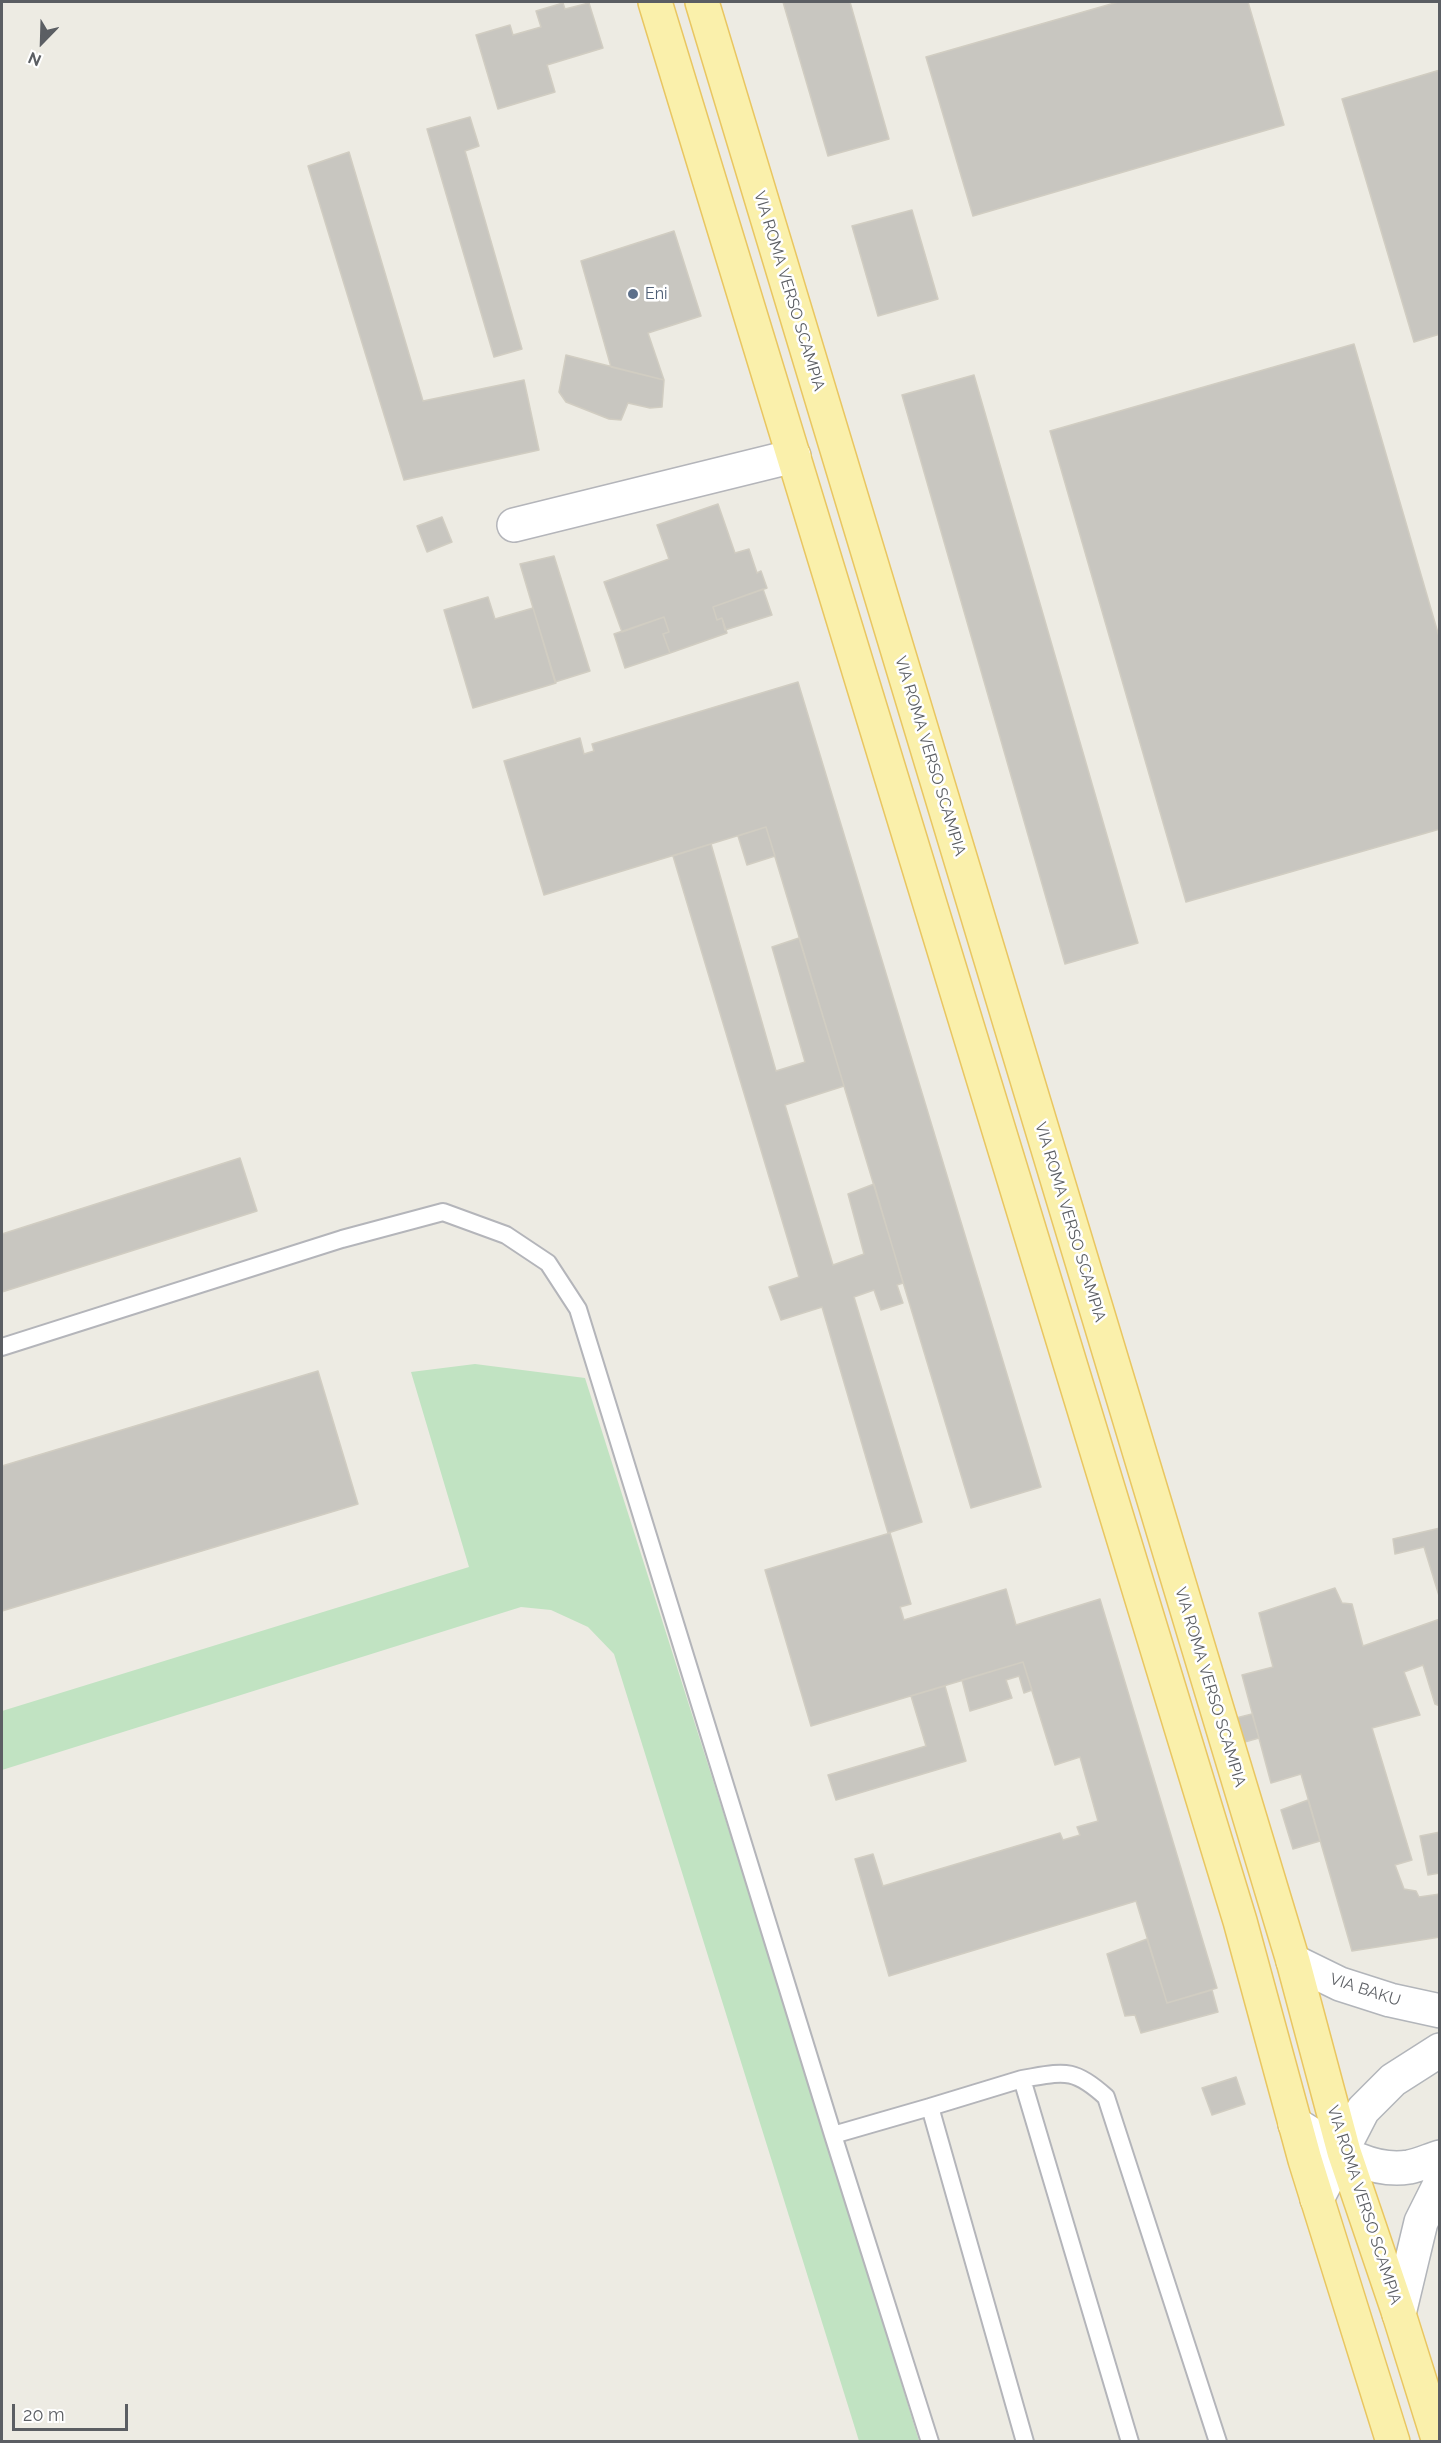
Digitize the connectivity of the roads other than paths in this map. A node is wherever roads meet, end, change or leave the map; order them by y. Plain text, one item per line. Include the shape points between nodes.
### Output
1 (655, 2) edge
2 (702, 2) edge
3 (835, 444) junction
4 (794, 456) junction
5 (514, 525) dead end
6 (2, 1347) edge
7 (1293, 1962) junction
8 (1440, 2011) edge
9 (1440, 2050) edge
10 (1022, 2079) junction
11 (930, 2107) junction
12 (1294, 2124) junction
13 (833, 2135) junction
14 (1344, 2152) junction
15 (1440, 2157) edge
16 (1440, 2184) edge
17 (1317, 2199) junction
18 (1399, 2314) junction
19 (930, 2442) edge
20 (1025, 2442) edge
21 (1130, 2442) edge
22 (1218, 2442) edge
23 (1394, 2442) edge
24 (1439, 2442) edge

1 - 4 main road
2 - 3 main road, VIA ROMA VERSO SCAMPIA
3 - 4 main road
3 - 7 main road, VIA ROMA VERSO SCAMPIA
4 - 5 main road
4 - 12 main road via 1240,1921
6 - 13 lane via 342,1239 443,1212 506,1235 548,1263 578,1309
7 - 8 main road, VIA BAKU via 1340,1984
7 - 14 main road, VIA ROMA VERSO SCAMPIA
9 - 14 main road via 1394,2080 1364,2110
10 - 11 lane
10 - 21 lane
10 - 22 lane via 1062,2072 1088,2080 1107,2097
11 - 13 lane
11 - 20 lane
12 - 14 main road
12 - 17 main road
13 - 19 lane
14 - 15 main road via 1374,2167 1408,2167
14 - 17 main road
14 - 18 main road, VIA ROMA VERSO SCAMPIA
16 - 18 main road via 1421,2222
17 - 23 main road
18 - 24 main road, VIA ROMA VERSO SCAMPIA

